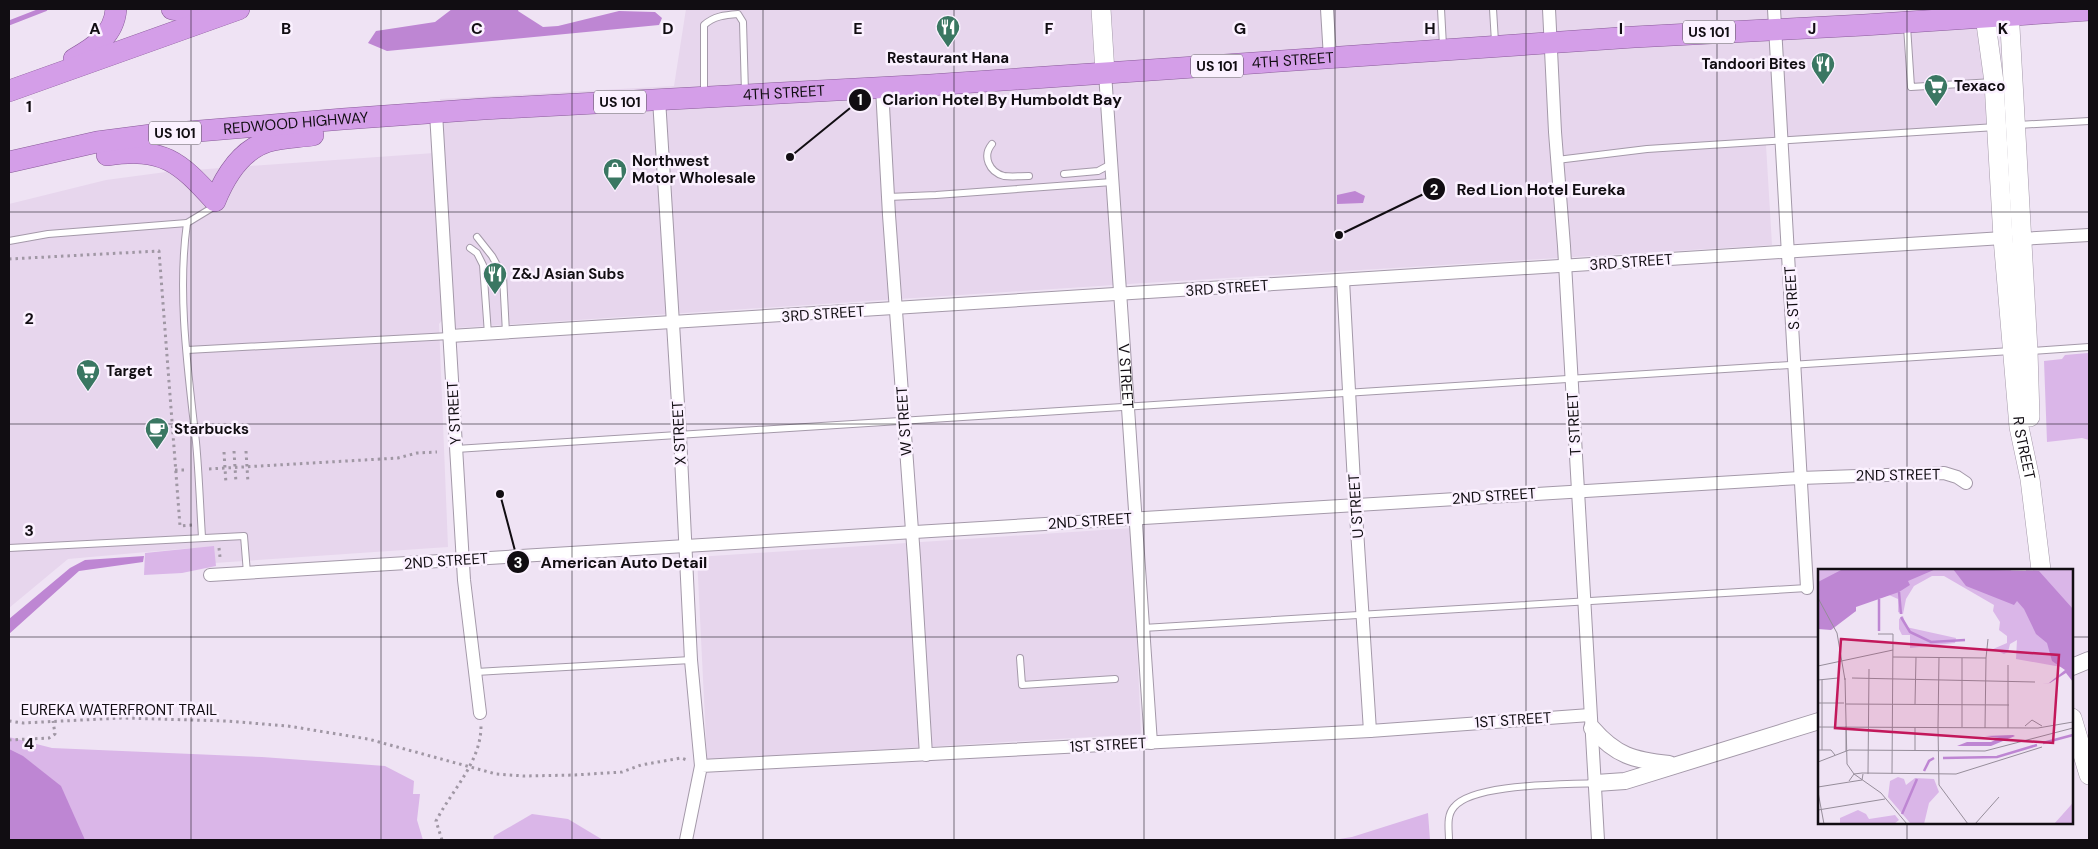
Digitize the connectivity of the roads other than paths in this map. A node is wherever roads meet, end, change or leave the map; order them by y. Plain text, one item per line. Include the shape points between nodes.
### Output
1 (116, 9) edge
2 (172, 9) edge
3 (226, 9) edge
4 (239, 9) edge
5 (1102, 9) edge
6 (1327, 9) edge
7 (1441, 9) edge
8 (1493, 9) edge
9 (1549, 9) edge
10 (2089, 10) edge
11 (2009, 12) edge
12 (1985, 13) edge
13 (1774, 19) edge
14 (1907, 22) junction
15 (1550, 42) junction
16 (1495, 46) junction
17 (1443, 50) junction
18 (1330, 58) junction
19 (1105, 73) junction
20 (1994, 82) junction
21 (882, 88) junction
22 (9, 90) edge
23 (745, 96) junction
24 (704, 98) junction
25 (659, 99) junction
26 (436, 113) junction
27 (344, 119) junction
28 (2089, 121) edge
29 (2006, 126) junction
30 (1781, 140) junction
31 (992, 144) dead end
32 (1557, 160) junction
33 (9, 162) edge
34 (1111, 164) junction
35 (1064, 174) dead end
36 (9, 176) edge
37 (1029, 176) dead end
38 (1112, 182) junction
39 (888, 197) junction
40 (215, 201) junction
41 (187, 223) junction
42 (2089, 234) edge
43 (477, 237) dead end
44 (2012, 238) junction
45 (9, 241) edge
46 (470, 248) dead end
47 (1789, 252) junction
48 (1565, 267) junction
49 (1343, 280) junction
50 (1119, 294) junction
51 (896, 309) junction
52 (672, 324) junction
53 (506, 333) junction
54 (488, 334) junction
55 (450, 336) junction
56 (2089, 347) edge
57 (187, 350) junction
58 (2020, 351) junction
59 (1796, 364) junction
60 (1571, 379) junction
61 (1350, 393) junction
62 (1128, 407) junction
63 (904, 421) junction
64 (680, 436) junction
65 (456, 449) junction
66 (1800, 478) junction
67 (1966, 483) dead end
68 (1578, 490) junction
69 (1355, 504) junction
70 (1136, 518) junction
71 (912, 532) junction
72 (202, 537) junction
73 (685, 546) junction
74 (9, 548) edge
75 (462, 559) junction
76 (2041, 569) edge
77 (247, 574) junction
78 (210, 575) dead end
79 (1807, 588) joint
80 (1585, 602) junction
81 (1364, 615) junction
82 (1143, 628) junction
83 (1020, 658) dead end
84 (691, 660) junction
85 (2089, 660) edge
86 (2073, 667) edge
87 (476, 672) junction
88 (1115, 678) dead end
89 (480, 713) road end
90 (1591, 721) junction
91 (1818, 721) edge
92 (2073, 721) edge
93 (1370, 731) junction
94 (1150, 743) junction
95 (926, 755) junction
96 (1674, 765) junction
97 (701, 766) junction
98 (2089, 775) edge
99 (1596, 783) junction
100 (686, 840) edge
101 (1449, 840) edge
102 (1598, 840) edge

1 - 22 highway via 108,34 93,48
2 - 3 highway via 192,12
4 - 22 highway
5 - 19 main road, V STREET
6 - 18 street
7 - 17 lane
8 - 16 lane
9 - 15 street, T STREET
10 - 11 highway, 4TH STREET / US 101
11 - 12 highway, 4TH STREET / US 101
11 - 29 main road, R STREET
12 - 14 highway, 4TH STREET / US 101
12 - 20 main road, R STREET
13 - 14 highway, 4TH STREET / US 101
13 - 15 highway, 4TH STREET / US 101
13 - 30 street, S STREET
14 - 20 lane via 1911,87
15 - 16 highway, 4TH STREET / US 101
15 - 32 street, T STREET
16 - 17 highway, 4TH STREET / US 101
17 - 18 highway, 4TH STREET / US 101
18 - 19 highway, 4TH STREET / US 101
19 - 21 highway, 4TH STREET / US 101
19 - 34 street, V STREET
20 - 29 main road, R STREET
21 - 23 highway, 4TH STREET / US 101
21 - 39 street, W STREET
23 - 24 highway, 4TH STREET / US 101
23 - 24 lane via 743,22 738,14 717,17 704,25
24 - 25 highway, 4TH STREET / US 101
25 - 26 highway, 4TH STREET / US 101
25 - 52 street, X STREET
26 - 27 highway, REDWOOD HIGHWAY / US 101
26 - 55 street, Y STREET
27 - 33 highway, REDWOOD HIGHWAY / US 101 via 151,135
27 - 40 highway via 321,134 275,139 255,147 232,167
28 - 29 lane
29 - 30 lane
29 - 44 main road, R STREET
30 - 32 lane via 1647,149
30 - 47 street, S STREET
31 - 37 lane via 987,159 998,174
32 - 48 street, T STREET
34 - 35 lane via 1098,172
34 - 38 street, V STREET
36 - 40 highway via 95,157 148,153 177,164
38 - 39 lane
38 - 50 street, V STREET
39 - 51 street, W STREET
40 - 41 lane via 215,207
41 - 45 lane via 48,234
41 - 57 lane via 182,255
42 - 44 street, 3RD STREET
43 - 53 lane via 503,276
44 - 47 street, 3RD STREET
44 - 58 main road, R STREET
46 - 54 lane via 478,253 483,265
47 - 48 street, 3RD STREET
47 - 59 street, S STREET
48 - 49 street, 3RD STREET
48 - 60 street, T STREET
49 - 50 street, 3RD STREET
49 - 61 street, U STREET
50 - 51 street, 3RD STREET
50 - 62 street, V STREET
51 - 52 street, 3RD STREET
51 - 63 street, W STREET
52 - 53 street, 3RD STREET
52 - 64 street, X STREET
53 - 54 street, 3RD STREET
54 - 55 street, 3RD STREET
55 - 57 lane
55 - 65 street, Y STREET
56 - 58 lane
57 - 72 lane
58 - 59 lane
58 - 76 main road, R STREET
59 - 60 lane
59 - 66 street, S STREET
60 - 61 lane
60 - 68 street, T STREET
61 - 62 lane
61 - 69 street, U STREET
62 - 63 lane
62 - 70 street, V STREET
63 - 64 lane
63 - 71 street, W STREET
64 - 65 lane
64 - 73 street, X STREET
65 - 75 street, Y STREET
66 - 67 street, 2ND STREET via 1944,473 1957,476
66 - 68 street, 2ND STREET
66 - 79 street, S STREET
68 - 69 street, 2ND STREET
68 - 80 street, T STREET
69 - 70 street, 2ND STREET
69 - 81 street, U STREET
70 - 71 street, 2ND STREET
70 - 82 street, V STREET
71 - 73 street, 2ND STREET
71 - 95 street, W STREET
72 - 74 lane
72 - 77 lane via 244,536
73 - 75 street, 2ND STREET
73 - 84 street, X STREET
75 - 77 street, 2ND STREET
75 - 87 street, Y STREET
77 - 78 street, 2ND STREET
79 - 80 lane
80 - 81 lane
80 - 90 street, T STREET
81 - 82 lane
81 - 93 street, U STREET
82 - 94 street, V STREET
83 - 88 lane via 1022,685
84 - 87 lane
84 - 97 street, X STREET
85 - 86 street
87 - 89 street, Y STREET
90 - 93 street, 1ST STREET
90 - 96 street via 1609,747 1624,756
90 - 99 street, T STREET
91 - 96 street
92 - 98 main road
93 - 94 street, 1ST STREET
94 - 95 street, 1ST STREET
95 - 97 street, 1ST STREET
96 - 99 street via 1625,781
97 - 100 street
99 - 101 lane via 1482,792 1462,800 1453,808 1448,818
99 - 102 street, T STREET

